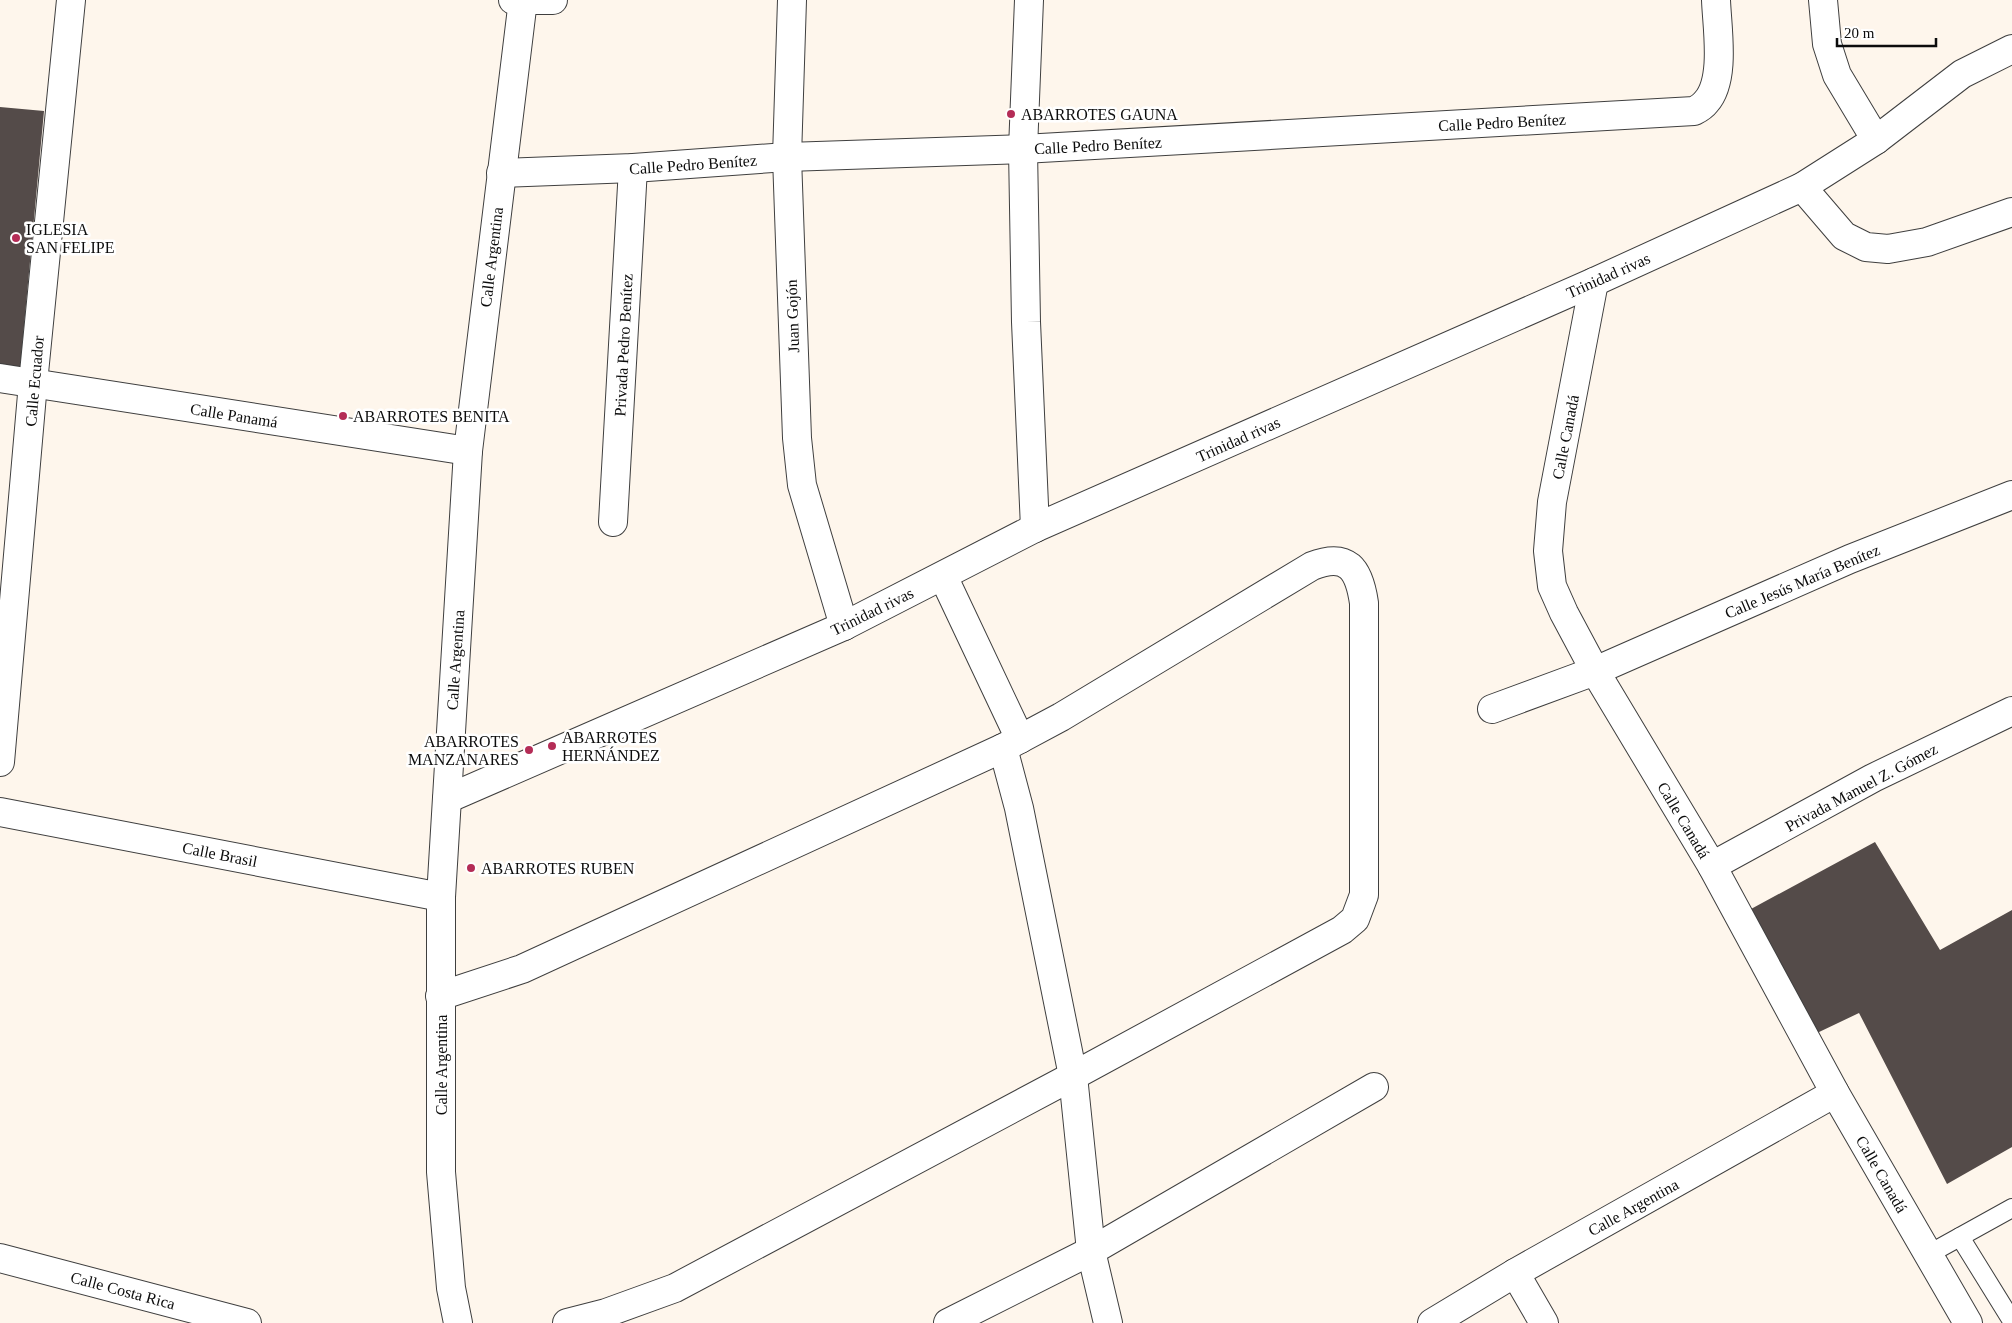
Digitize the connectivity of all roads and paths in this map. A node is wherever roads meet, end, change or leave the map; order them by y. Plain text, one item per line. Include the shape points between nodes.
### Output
1 (71, 0) edge
2 (519, 0) edge
3 (554, 0) edge
4 (792, 0) edge
5 (1029, 0) edge
6 (1716, 0) edge
7 (1823, 0) edge
8 (2012, 49) edge
9 (1876, 140) junction
10 (1023, 149) junction
11 (787, 157) junction
12 (633, 168) junction
13 (501, 173) junction
14 (1802, 187) junction
15 (2012, 212) edge
16 (1594, 282) junction
17 (0, 378) edge
18 (33, 383) junction
19 (468, 451) junction
20 (2012, 494) edge
21 (612, 522) dead end
22 (1035, 528) junction
23 (943, 576) junction
24 (844, 626) junction
25 (1595, 671) junction
26 (1492, 709) dead end
27 (2012, 711) edge
28 (1012, 743) junction
29 (0, 762) edge
30 (447, 799) junction
31 (0, 812) edge
32 (1712, 866) junction
33 (441, 897) junction
34 (440, 996) junction
35 (1073, 1076) junction
36 (1374, 1087) dead end
37 (1835, 1093) junction
38 (2012, 1208) edge
39 (1960, 1237) junction
40 (1091, 1250) junction
41 (1929, 1254) junction
42 (0, 1258) edge
43 (1515, 1273) junction
44 (2012, 1321) edge
45 (247, 1323) edge
46 (458, 1323) edge
47 (567, 1323) edge
48 (948, 1323) edge
49 (1108, 1323) edge
50 (1432, 1323) edge
51 (1544, 1323) edge
52 (1968, 1323) edge

1 - 18 street, Calle Ecuador
2 - 3 street
2 - 13 street, Calle Argentina
4 - 11 street, Juan Gojón
5 - 10 street
6 - 10 street, Calle Pedro Benítez via 1718,67 1713,91 1706,103 1694,111
7 - 9 street via 1827,44 1837,75
8 - 9 street, Trinidad rivas via 1962,74
9 - 14 street, Trinidad rivas
10 - 11 street, Calle Pedro Benítez
10 - 22 street
11 - 12 street, Calle Pedro Benítez
11 - 24 street, Juan Gojón via 797,438 802,485
12 - 13 street, Calle Pedro Benítez
12 - 21 street, Privada Pedro Benítez
13 - 19 street, Calle Argentina
14 - 15 street via 1844,236 1866,247 1888,249 1927,242
14 - 16 street, Trinidad rivas
16 - 22 street, Trinidad rivas
16 - 25 street, Calle Canadá via 1552,502 1548,551 1552,586
17 - 18 street, Calle Panamá
18 - 19 street, Calle Panamá
18 - 29 street, Calle Ecuador
19 - 30 street, Calle Argentina
20 - 25 street, Calle Jesús María Benítez via 1850,559
22 - 23 street, Trinidad rivas
23 - 24 street, Trinidad rivas
23 - 28 street
24 - 30 street, Trinidad rivas
25 - 26 street, Calle Jesús María Benítez
25 - 32 street, Calle Canadá
27 - 32 street, Privada Manuel Z. Gómez via 1874,778
28 - 34 street via 522,969
28 - 35 street via 1019,808
28 - 35 street via 1312,566 1327,560 1341,561 1351,567 1360,580 1364,603 1364,894 1356,919 1342,930
30 - 33 street, Calle Argentina
31 - 33 street, Calle Brasil
32 - 37 street, Calle Canadá
33 - 34 street, Calle Argentina
34 - 46 street, Calle Argentina via 441,1172 451,1288
35 - 40 street
35 - 47 street via 675,1288 606,1313
36 - 40 street
37 - 41 street, Calle Canadá
37 - 43 street, Calle Argentina
38 - 39 lane
39 - 41 lane
39 - 44 lane
40 - 48 street
40 - 49 street
41 - 52 street, Calle Canadá
42 - 45 street, Calle Costa Rica
43 - 50 street, Calle Argentina
43 - 51 street

